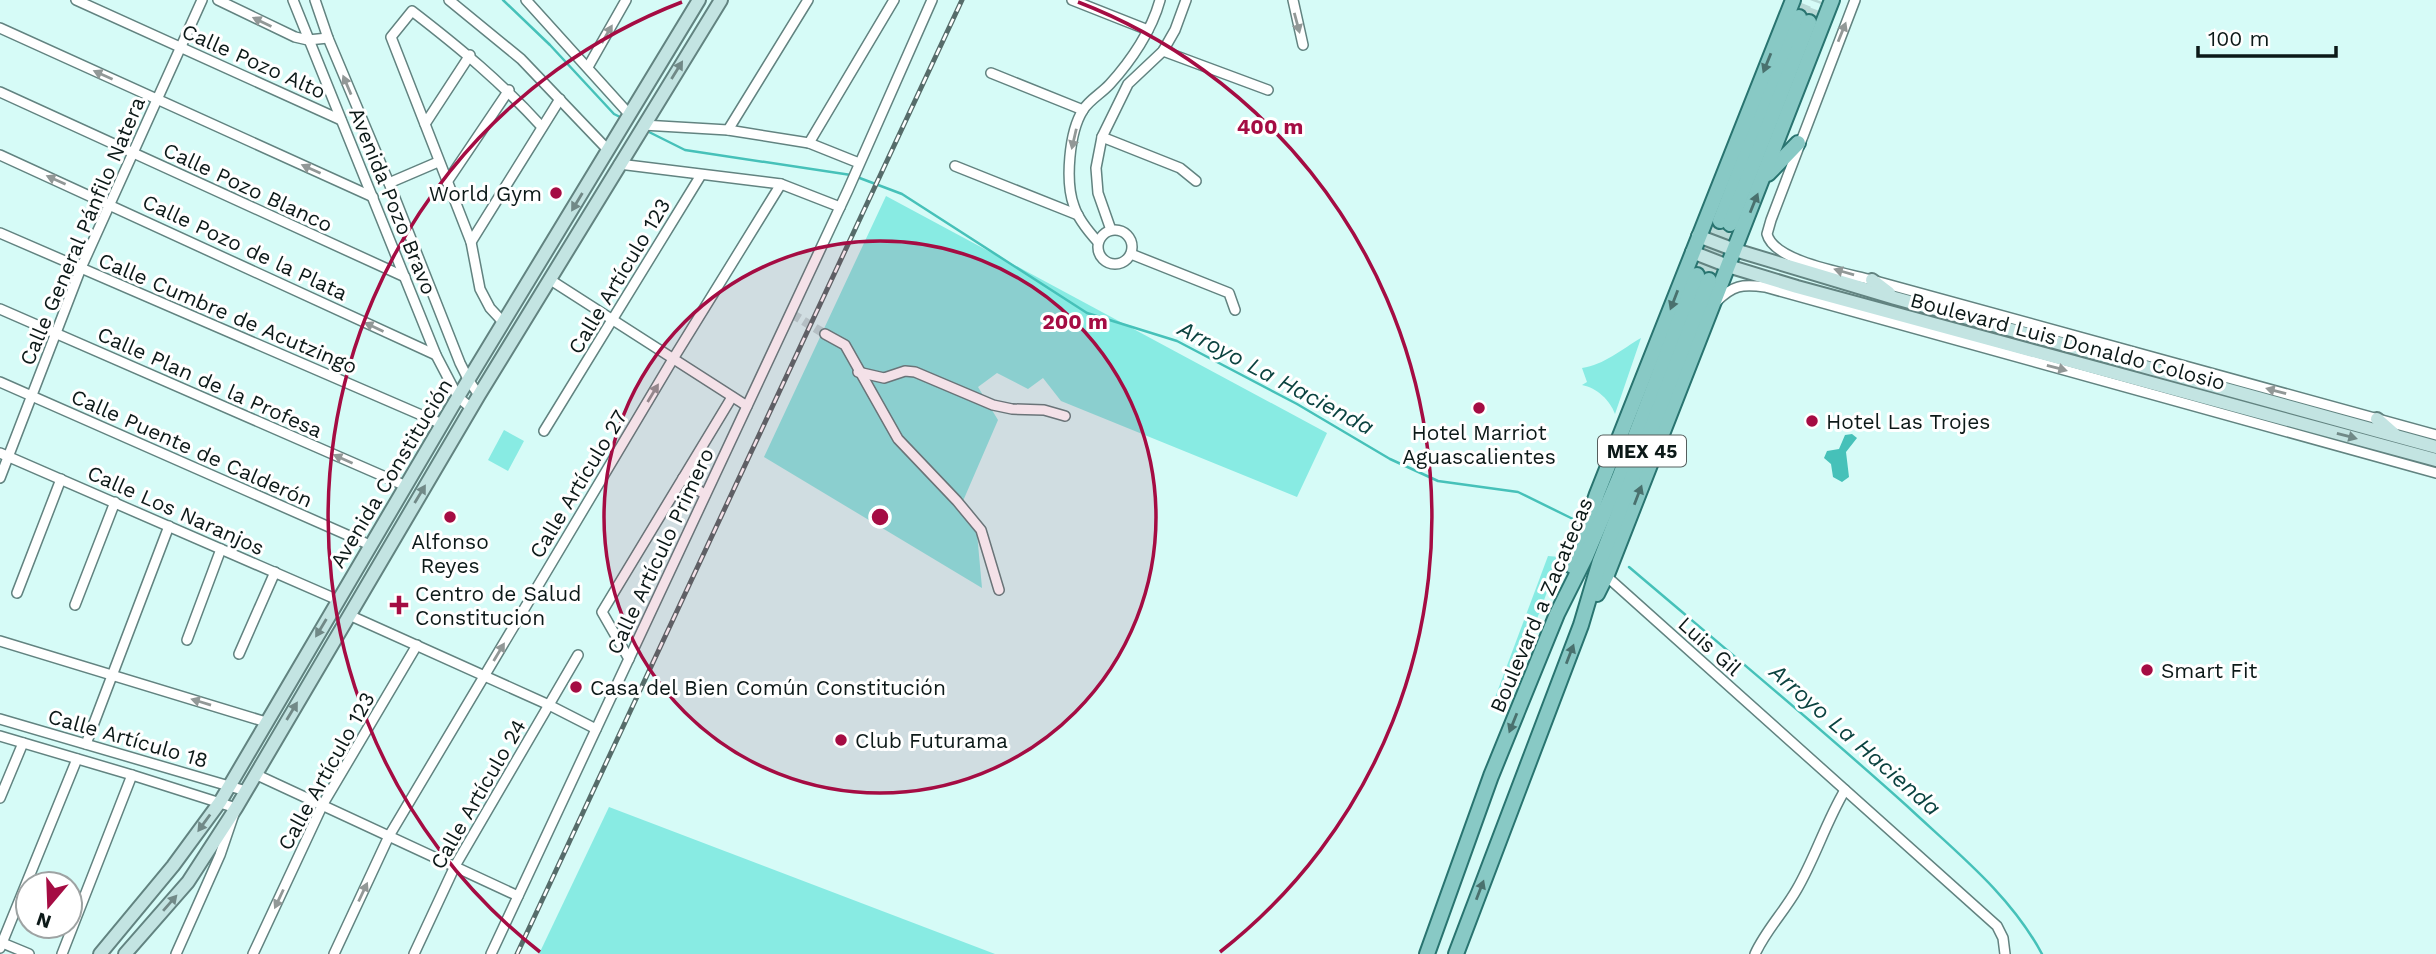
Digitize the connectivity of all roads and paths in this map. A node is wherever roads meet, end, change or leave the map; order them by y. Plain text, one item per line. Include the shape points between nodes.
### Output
1 (76, 0) edge
2 (202, 0) edge
3 (218, 0) edge
4 (293, 0) edge
5 (315, 0) edge
6 (449, 0) edge
7 (526, 0) edge
8 (626, 0) edge
9 (699, 0) edge
10 (721, 0) edge
11 (808, 0) edge
12 (894, 0) edge
13 (932, 0) edge
14 (1072, 0) edge
15 (1160, 0) edge
16 (1186, 0) edge
17 (1293, 0) edge
18 (1793, 0) tunnel mouth
19 (1832, 0) edge
20 (1855, 0) edge
21 (1804, 19) tunnel mouth
22 (0, 28) edge
23 (1148, 30) junction
24 (328, 38) junction
25 (308, 40) junction
26 (1303, 45) dead end
27 (180, 47) junction
28 (1163, 51) junction
29 (470, 55) junction
30 (588, 67) junction
31 (991, 73) dead end
32 (1117, 75) junction
33 (1128, 84) junction
34 (509, 90) junction
35 (1268, 90) dead end
36 (0, 93) edge
37 (157, 99) junction
38 (560, 99) junction
39 (1083, 110) junction
40 (628, 116) junction
41 (341, 120) junction
42 (425, 124) junction
43 (642, 126) junction
44 (542, 127) junction
45 (728, 130) junction
46 (1102, 137) junction
47 (808, 143) junction
48 (1798, 143) junction
49 (610, 147) junction
50 (132, 153) junction
51 (0, 155) edge
52 (438, 162) junction
53 (619, 164) junction
54 (956, 166) dead end
55 (857, 167) junction
56 (701, 175) junction
57 (1764, 177) junction
58 (1196, 181) dead end
59 (389, 183) junction
60 (447, 183) junction
61 (781, 184) junction
62 (373, 197) junction
63 (109, 204) junction
64 (840, 207) junction
65 (1078, 215) junction
66 (1725, 223) tunnel mouth
67 (1111, 230) junction
68 (0, 233) edge
69 (1698, 236) junction
70 (471, 242) junction
71 (1098, 242) junction
72 (1735, 250) junction
73 (1692, 252) junction
74 (1131, 254) junction
75 (1728, 266) junction
76 (80, 268) junction
77 (405, 278) junction
78 (549, 279) junction
79 (1872, 280) junction
80 (1797, 288) junction
81 (1895, 298) junction
82 (1810, 299) junction
83 (1712, 306) junction
84 (0, 309) edge
85 (1235, 310) dead end
86 (613, 321) junction
87 (503, 323) junction
88 (1929, 323) junction
89 (2043, 327) junction
90 (1915, 328) junction
91 (55, 333) junction
92 (2021, 333) junction
93 (825, 334) tunnel mouth
94 (436, 355) junction
95 (673, 359) junction
96 (2119, 360) junction
97 (858, 372) junction
98 (469, 381) junction
99 (0, 383) edge
100 (2167, 387) junction
101 (479, 395) junction
102 (31, 396) junction
103 (458, 397) junction
104 (732, 397) junction
105 (2279, 404) junction
106 (747, 406) junction
107 (471, 408) junction
108 (1065, 416) dead end
109 (2377, 419) junction
110 (442, 425) junction
111 (544, 431) dead end
112 (2436, 435) edge
113 (2396, 442) junction
114 (2436, 447) edge
115 (4, 454) edge
116 (2373, 455) junction
117 (2436, 460) edge
118 (2436, 473) edge
119 (0, 478) edge
120 (682, 478) junction
121 (61, 479) junction
122 (406, 486) junction
123 (705, 495) junction
124 (115, 502) junction
125 (169, 526) junction
126 (370, 545) junction
127 (221, 549) junction
128 (275, 572) junction
129 (1602, 572) junction
130 (999, 590) dead end
131 (17, 593) dead end
132 (338, 600) junction
133 (75, 605) dead end
134 (1557, 614) junction
135 (349, 615) junction
136 (187, 640) dead end
137 (0, 641) edge
138 (417, 645) junction
139 (239, 654) dead end
140 (578, 654) dead end
141 (629, 659) junction
142 (113, 675) junction
143 (485, 676) junction
144 (549, 705) junction
145 (0, 719) edge
146 (266, 722) junction
147 (596, 729) junction
148 (0, 736) edge
149 (23, 743) junction
150 (86, 744) junction
151 (77, 759) junction
152 (255, 774) junction
153 (132, 775) junction
154 (229, 785) junction
155 (1845, 790) junction
156 (246, 791) junction
157 (0, 798) edge
158 (220, 802) junction
159 (323, 804) junction
160 (236, 808) junction
161 (389, 836) junction
162 (455, 866) junction
163 (518, 896) junction
164 (1, 944) edge
165 (29, 954) edge
166 (62, 954) edge
167 (100, 954) edge
168 (125, 954) edge
169 (176, 954) edge
170 (253, 954) edge
171 (334, 954) edge
172 (414, 954) edge
173 (491, 954) edge
174 (1426, 954) edge
175 (1456, 954) edge
176 (1755, 954) edge
177 (2005, 954) edge

1 - 27 street, Calle Pozo Alto
2 - 27 street, Calle General Pánfilo Natera
25 -> 3 street
4 - 25 street, Avenida Pozo Bravo
5 - 24 street, Avenida Pozo Bravo
6 - 38 street via 521,59
7 - 30 street
30 -> 8 street
9 - 40 main road, Avenida Constitución
43 -> 10 main road, Avenida Constitución
11 - 45 street
12 - 47 street
13 - 55 street, Calle Artículo Primero
14 - 23 street
15 - 23 street
16 - 28 street
17 -> 26 street
18 -> 69 main road
19 - 57 main road
48 -> 20 street
21 - 66 main road
37 -> 22 street
23 - 32 street
24 - 25 street
59 -> 24 street, Avenida Pozo Bravo
25 - 41 street, Avenida Pozo Bravo
27 - 37 street, Calle General Pánfilo Natera
27 - 41 street, Calle Pozo Alto
28 - 33 street
28 - 35 street
29 - 34 street
29 - 42 street
29 - 42 street via 412,11 391,37
30 - 40 street
31 - 39 street
32 - 33 street
32 - 39 street
33 - 46 street
34 - 44 street
34 - 60 street
36 - 50 street, Calle Pozo Blanco
37 - 50 street, Calle General Pánfilo Natera
62 -> 37 street
38 - 44 street
38 - 49 street
39 -> 65 street via 1069,166
40 - 49 main road, Avenida Constitución
41 - 62 street, Avenida Pozo Bravo
42 - 52 street
43 - 45 street
43 - 53 main road, Avenida Constitución
44 - 70 street
45 - 47 street
46 - 58 street via 1180,168
46 - 67 street via 1096,168 1098,193
47 - 55 street
48 - 57 main road
79 -> 48 street, Boulevard Luis Donaldo Colosio via 1791,257 1777,249 1767,234
49 -> 87 main road, Avenida Constitución
50 - 63 street, Calle General Pánfilo Natera
50 - 77 street, Calle Pozo Blanco
63 -> 51 street, Calle Pozo de la Plata
52 - 59 street
52 - 60 street
53 - 56 street
53 - 78 main road, Avenida Constitución
54 - 65 street
55 - 64 street, Calle Artículo Primero
56 - 61 street
56 - 86 street, Calle Artículo 123
72 -> 57 main road
59 - 98 street, Avenida Pozo Bravo
60 - 70 street
61 - 64 street
61 - 95 street, Calle Artículo 27
62 - 77 street, Avenida Pozo Bravo
63 - 76 street, Calle General Pánfilo Natera
94 -> 63 street, Calle Pozo de la Plata
64 - 106 street, Calle Artículo Primero
65 - 71 street
67 - 71 street
67 - 74 street via 1130,238
68 - 76 street, Calle Cumbre de Acutzingo
69 - 72 main road, Boulevard Luis Donaldo Colosio
69 - 73 main road
70 - 87 street via 480,289
71 - 74 street via 1098,253 1106,262 1117,264
72 - 75 main road
72 - 81 main road, Boulevard Luis Donaldo Colosio
73 - 75 main road, Boulevard Luis Donaldo Colosio
73 -> 134 main road via 1597,494
74 - 85 street via 1229,293
75 - 80 main road, Boulevard Luis Donaldo Colosio
75 - 83 main road
76 - 91 street, Calle General Pánfilo Natera
76 - 110 street, Calle Cumbre de Acutzingo
77 - 94 street, Avenida Pozo Bravo
78 - 86 street
78 - 101 main road, Avenida Constitución
79 - 81 main road
79 - 89 street, Boulevard Luis Donaldo Colosio
80 - 82 main road
80 - 88 main road, Boulevard Luis Donaldo Colosio
81 - 92 main road, Boulevard Luis Donaldo Colosio
82 - 83 street, Boulevard Luis Donaldo Colosio via 1750,285 1731,289
82 - 90 street, Boulevard Luis Donaldo Colosio
129 -> 83 main road
84 - 91 street, Calle Plan de la Profesa
86 - 95 street
86 - 111 street, Calle Artículo 123
87 - 98 main road, Avenida Constitución
88 - 90 main road
88 - 100 main road, Boulevard Luis Donaldo Colosio
89 - 92 main road
109 -> 89 street, Boulevard Luis Donaldo Colosio
90 -> 116 street, Boulevard Luis Donaldo Colosio
91 - 102 street, Calle General Pánfilo Natera
122 -> 91 street, Calle Plan de la Profesa
92 - 96 main road, Boulevard Luis Donaldo Colosio
93 - 97 street via 845,345
94 - 103 street, Avenida Pozo Bravo
95 - 104 street
143 -> 95 street, Calle Artículo 27
96 - 100 main road
96 - 105 main road, Boulevard Luis Donaldo Colosio
97 - 108 street via 884,378 915,372 993,405
97 - 130 street via 898,439 981,530
98 - 101 street, Avenida Pozo Bravo
98 - 103 main road, Avenida Constitución
99 - 102 street, Calle Puente de Calderón
100 - 105 main road via 2191,388 2249,403
100 -> 113 main road, Boulevard Luis Donaldo Colosio
101 - 107 main road, Avenida Constitución
102 - 115 street, Calle General Pánfilo Natera
102 - 126 street, Calle Puente de Calderón
103 - 107 street, Avenida Pozo Bravo
103 - 110 main road, Avenida Constitución
104 - 106 street
104 - 120 street
105 - 113 main road, Boulevard Luis Donaldo Colosio
106 - 123 street, Calle Artículo Primero
135 -> 107 main road, Avenida Constitución
109 - 112 street, Boulevard Luis Donaldo Colosio
109 - 113 main road
110 - 122 main road, Avenida Constitución
113 - 114 main road, Boulevard Luis Donaldo Colosio
113 - 116 main road
113 - 117 main road, Boulevard Luis Donaldo Colosio
115 - 119 street, Calle General Pánfilo Natera
115 - 121 street, Calle Los Naranjos
116 - 118 street, Boulevard Luis Donaldo Colosio
120 - 123 street
120 - 141 street via 602,612
121 - 124 street, Calle Los Naranjos
121 - 131 street
122 - 126 main road, Avenida Constitución
123 - 141 street, Calle Artículo Primero
124 - 125 street, Calle Los Naranjos
124 - 133 street
125 - 127 street, Calle Los Naranjos
125 - 142 street
126 - 132 main road, Avenida Constitución
127 - 128 street, Calle Los Naranjos
127 - 136 street
128 - 132 street, Calle Los Naranjos
128 - 139 street
129 - 134 main road, Boulevard a Zacatecas / MEX 45 via 1703,277 1586,556
129 - 155 street, Luis Gil
175 -> 129 main road, Boulevard a Zacatecas / MEX 45
132 -> 146 main road, Avenida Constitución
134 -> 174 main road, Boulevard a Zacatecas / MEX 45
135 - 138 street
152 -> 135 main road, Avenida Constitución
137 - 142 street
138 - 143 street
138 - 159 street, Calle Artículo 123
140 - 144 street, Calle Artículo 24
141 - 147 street, Calle Artículo Primero
146 -> 142 street
142 - 150 street
143 - 144 street
143 - 161 street, Calle Artículo 27
144 - 147 street
144 - 162 street, Calle Artículo 24
145 - 150 street, Calle Artículo 18
146 - 154 main road, Avenida Constitución
147 - 163 street, Calle Artículo Primero
148 - 149 street, Calle Artículo 18
149 - 151 street, Calle Artículo 18
149 - 157 street
150 - 154 street, Calle Artículo 18
151 - 153 street, Calle Artículo 18
151 - 164 street
152 - 156 main road, Avenida Constitución
152 - 159 street
153 - 158 street, Calle Artículo 18
153 - 166 street
154 - 156 street, Calle Artículo 18
154 - 158 main road, Avenida Constitución
155 - 176 street via 1798,887
155 - 177 street, Luis Gil via 1997,926
156 - 160 main road, Avenida Constitución
158 - 160 street, Calle Artículo 18
158 -> 167 main road, Avenida Constitución
159 - 161 street
159 -> 170 street, Calle Artículo 123
168 -> 160 main road, Avenida Constitución via 188,882
160 - 169 street
161 - 162 street
171 -> 161 street, Calle Artículo 27
162 - 163 street
162 - 172 street, Calle Artículo 24
163 - 173 street, Calle Artículo Primero
164 - 165 street

